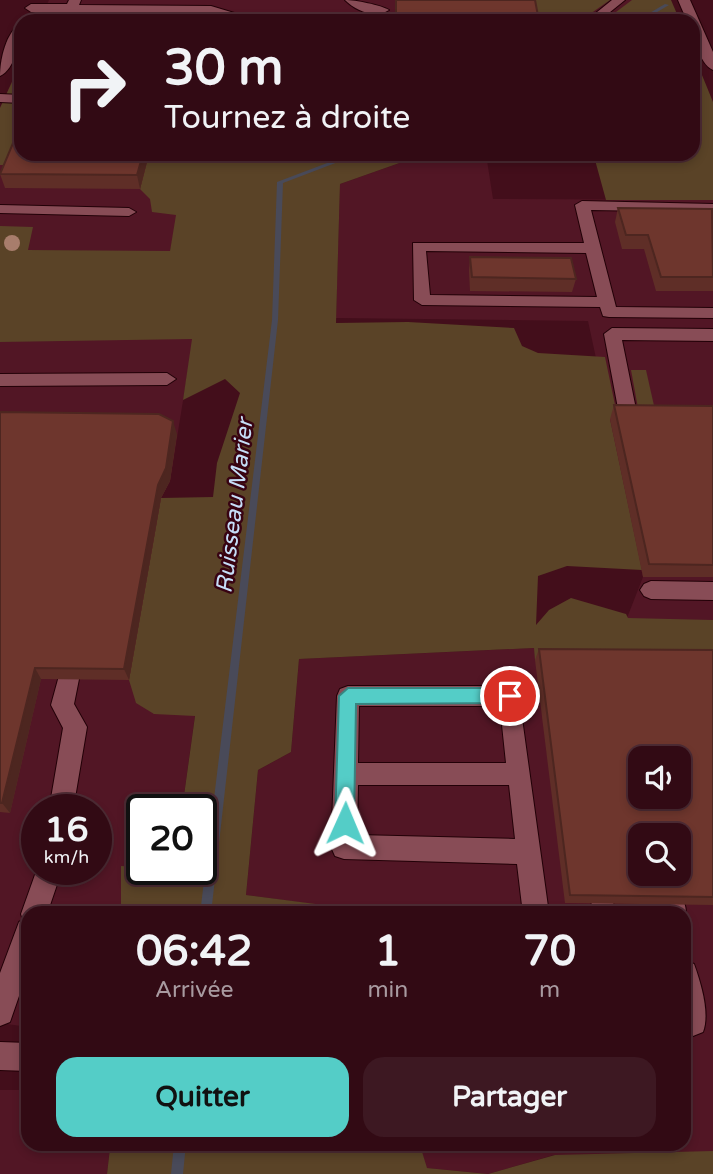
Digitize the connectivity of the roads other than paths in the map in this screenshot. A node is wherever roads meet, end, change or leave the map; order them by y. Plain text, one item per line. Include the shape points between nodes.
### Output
1 (351, 0) edge
2 (619, 0) edge
3 (33, 4) edge
4 (73, 4) edge
5 (384, 10) edge
6 (223, 14) edge
7 (601, 14) edge
8 (700, 36) edge
9 (14, 43) edge
10 (3, 66) edge
11 (713, 66) edge
12 (713, 208) edge
13 (0, 209) edge
14 (129, 212) dead end
15 (593, 248) junction
16 (606, 302) junction
17 (713, 313) edge
18 (713, 335) edge
19 (167, 379) dead end
20 (0, 380) edge
21 (629, 419) edge
22 (651, 590) dead end
23 (713, 591) edge
24 (68, 679) edge
25 (346, 774) junction
26 (519, 774) junction
27 (64, 794) edge
28 (528, 852) junction
29 (44, 885) edge
30 (37, 906) edge
31 (535, 906) edge
32 (21, 951) edge
33 (691, 1000) edge
34 (0, 1012) edge
35 (697, 1022) edge
36 (0, 1056) edge
37 (21, 1056) edge

1 - 5 street via 363,9
2 - 7 street
3 - 4 street
4 - 6 street
8 - 11 street
9 - 10 street
12 - 15 street via 582,205
13 - 14 street
15 - 16 street
15 - 16 street via 418,246 422,300
16 - 17 street via 609,312
18 - 21 street via 612,334
19 - 20 street
22 - 23 street
24 - 27 street via 62,705 75,727
25 - 26 street
25 - 26 street via 348,696 510,696
25 - 28 street via 344,847
26 - 28 street
28 - 31 street
29 - 30 street
32 - 34 street
33 - 35 street
36 - 37 street

